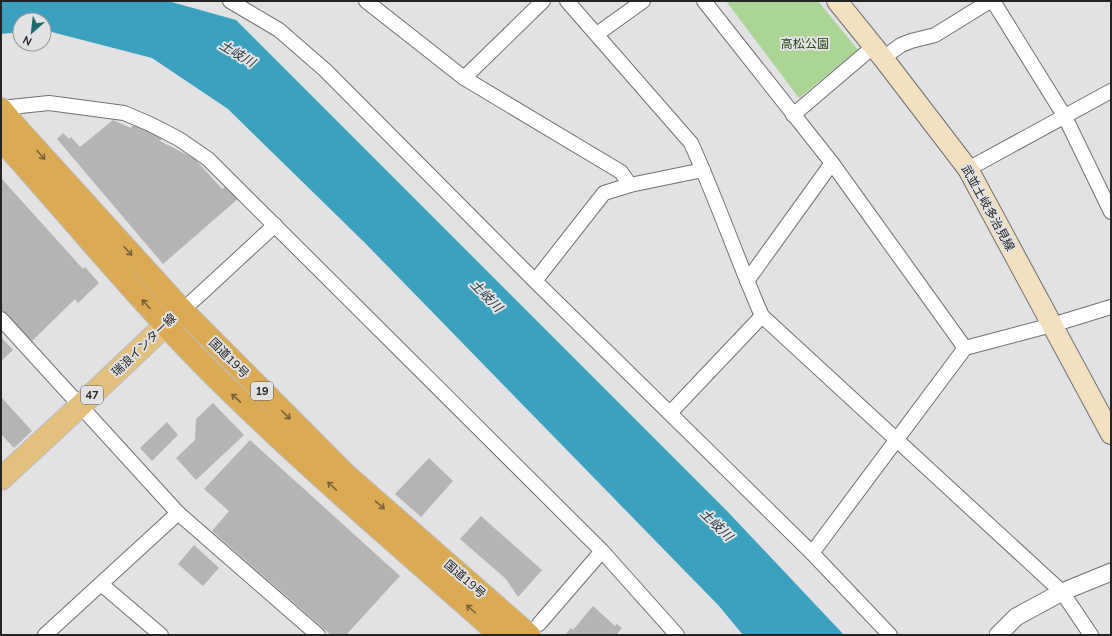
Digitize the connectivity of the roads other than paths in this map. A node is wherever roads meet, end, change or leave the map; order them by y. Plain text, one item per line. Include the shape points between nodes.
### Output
1 (230, 1) edge
2 (366, 1) edge
3 (543, 1) edge
4 (568, 1) edge
5 (643, 1) edge
6 (704, 1) edge
7 (836, 1) edge
8 (990, 1) edge
9 (993, 1) edge
10 (597, 34) junction
11 (878, 52) junction
12 (464, 78) junction
13 (1111, 91) edge
14 (1, 108) edge
15 (794, 115) junction
16 (1065, 117) junction
17 (8, 132) edge
18 (832, 163) junction
19 (968, 169) junction
20 (703, 170) junction
21 (630, 185) junction
22 (1111, 212) edge
23 (275, 225) junction
24 (535, 281) junction
25 (747, 281) junction
26 (1111, 307) edge
27 (182, 310) junction
28 (762, 316) junction
29 (1, 319) edge
30 (166, 325) junction
31 (1052, 325) junction
32 (965, 348) junction
33 (80, 406) junction
34 (670, 413) junction
35 (1111, 434) edge
36 (896, 440) junction
37 (1, 479) edge
38 (178, 513) junction
39 (602, 551) junction
40 (812, 553) junction
41 (1111, 572) edge
42 (101, 584) junction
43 (1062, 592) junction
44 (534, 629) edge
45 (45, 635) edge
46 (161, 635) edge
47 (318, 635) edge
48 (500, 635) edge
49 (677, 635) edge
50 (890, 635) edge
51 (998, 635) edge
52 (1091, 635) edge

1 - 24 street via 278,30 325,70
2 - 12 street
3 - 12 street
4 - 10 street
5 - 10 street
6 - 15 street
7 - 11 main road, 武並土岐多治見線
8 - 11 street via 935,35 911,40
9 - 16 street
10 - 20 street via 691,143
11 - 15 street
11 - 19 main road, 武並土岐多治見線
12 - 21 street via 621,172
13 - 16 street
14 - 17 highway, 国道19号 / 19
14 - 23 street via 48,103 124,113 150,124 179,139 208,159
15 - 18 street
16 - 19 street
16 - 22 street
17 -> 27 highway, 国道19号 / 19
30 -> 17 highway, 国道19号 / 19
18 - 25 street
18 - 32 street
19 - 31 main road, 武並土岐多治見線
20 - 21 street
20 - 25 street
21 - 24 street via 604,193
23 - 27 street
23 - 39 street
24 - 34 street
25 - 28 street
26 - 31 street
27 - 30 main road, 瑞浪インター線 / 47
27 -> 44 highway, 国道19号 / 19 via 345,474
28 - 34 street
28 - 36 street
29 - 33 street
30 - 33 main road, 瑞浪インター線 / 47
48 -> 30 highway, 国道19号 / 19 via 307,464 231,393
31 - 32 street
31 - 35 main road, 武並土岐多治見線
32 - 36 street
33 - 37 main road, 瑞浪インター線 / 47
33 - 38 street
34 - 40 street
36 - 40 street
36 - 43 street
38 - 42 street
38 - 47 street
39 - 44 street
39 - 49 street
40 - 50 street
41 - 43 street
42 - 45 street
42 - 46 street
43 - 51 street via 1016,617
43 - 52 street

